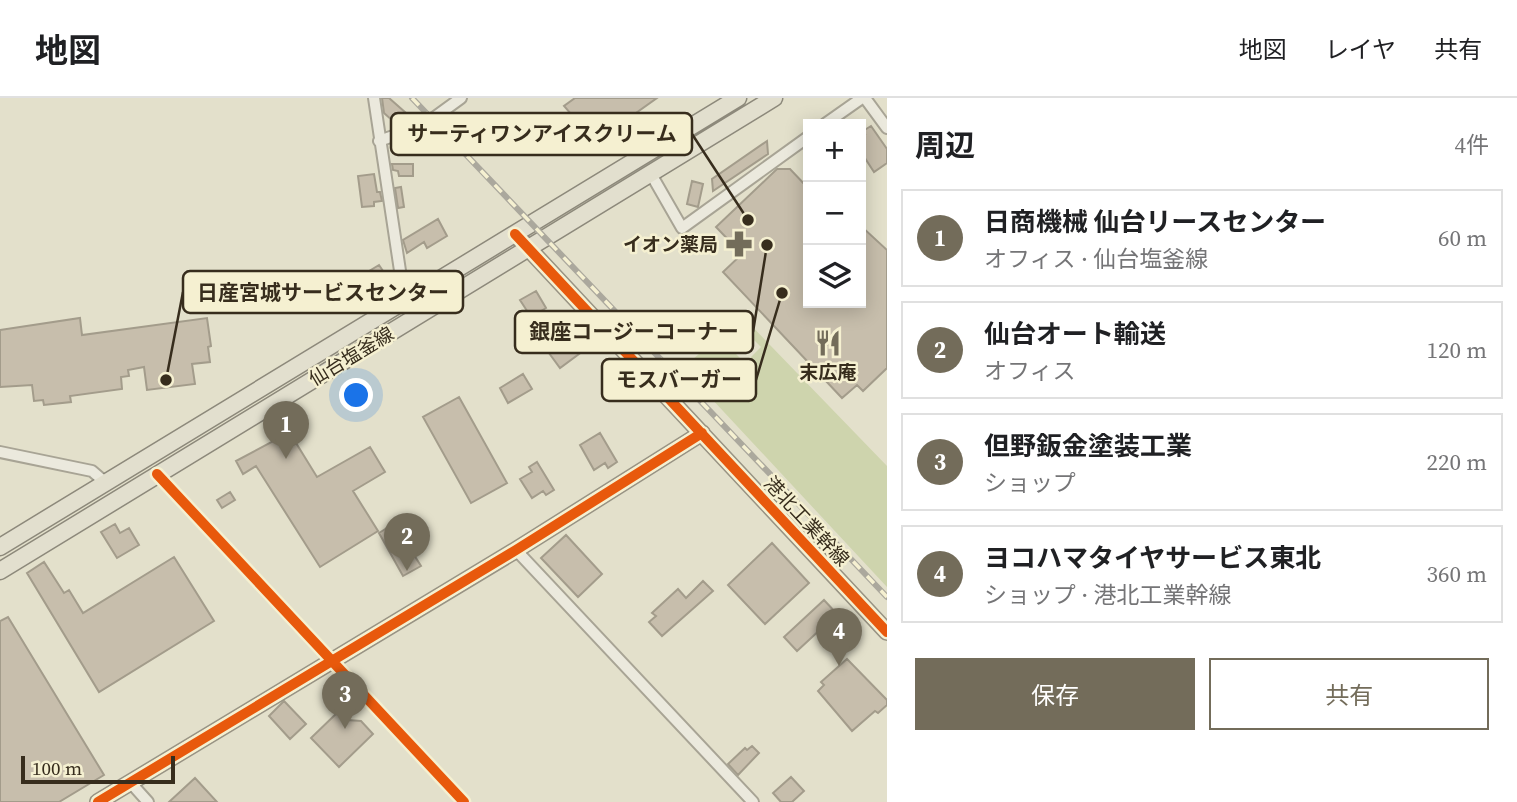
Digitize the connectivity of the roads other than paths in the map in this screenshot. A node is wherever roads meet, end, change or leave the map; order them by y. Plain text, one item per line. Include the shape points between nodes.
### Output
1 (374, 98) edge
2 (461, 98) edge
3 (738, 98) edge
4 (774, 98) edge
5 (863, 98) edge
6 (832, 119) edge
7 (887, 128) edge
8 (803, 140) edge
9 (380, 141) junction
10 (652, 174) junction
11 (515, 234) junction
12 (528, 250) junction
13 (410, 298) junction
14 (702, 433) junction
15 (0, 452) edge
16 (158, 474) junction
17 (106, 483) junction
18 (0, 547) edge
19 (516, 550) junction
20 (0, 571) edge
21 (887, 632) edge
22 (331, 661) junction
23 (130, 782) junction
24 (98, 802) edge
25 (148, 802) edge
26 (464, 802) edge
27 (753, 802) edge

1 - 9 street
2 - 9 street via 424,125
3 - 11 main road, 仙台塩釜線
4 - 10 main road, 仙台塩釜線
5 - 6 street
5 - 7 street
8 - 10 street via 681,228
9 - 13 street via 402,284
10 - 12 main road, 仙台塩釜線
11 - 12 street, 港北工業幹線
11 - 13 main road, 仙台塩釜線
12 - 14 street, 港北工業幹線
12 - 16 main road, 仙台塩釜線
13 - 17 main road, 仙台塩釜線
14 - 19 street
14 - 21 street, 港北工業幹線
15 - 17 street via 92,471
16 - 20 main road, 仙台塩釜線
16 - 22 street
17 - 18 main road, 仙台塩釜線
19 - 22 street
19 - 27 street
22 - 23 street
22 - 26 street
23 - 24 street
23 - 25 street

